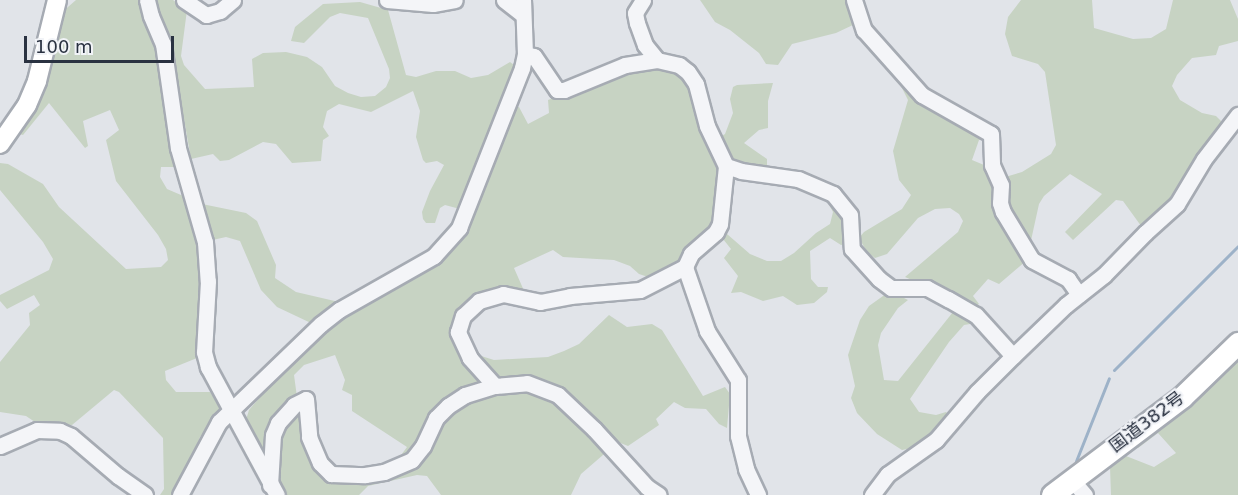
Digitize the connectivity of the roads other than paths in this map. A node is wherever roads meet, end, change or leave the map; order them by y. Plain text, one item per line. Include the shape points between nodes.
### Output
1 (57, 0) edge
2 (147, 0) edge
3 (184, 0) edge
4 (233, 0) edge
5 (387, 0) edge
6 (455, 0) edge
7 (504, 0) edge
8 (643, 0) edge
9 (854, 0) edge
10 (523, 7) edge
11 (525, 54) junction
12 (657, 60) junction
13 (1238, 115) edge
14 (0, 144) edge
15 (726, 166) junction
16 (685, 267) junction
17 (1079, 295) junction
18 (1238, 343) edge
19 (1013, 356) junction
20 (495, 386) junction
21 (231, 411) junction
22 (0, 446) edge
23 (1078, 488) edge
24 (274, 490) edge
25 (145, 495) edge
26 (180, 495) edge
27 (659, 495) edge
28 (758, 495) edge
29 (872, 495) edge
30 (1052, 495) edge

1 - 14 main road via 37,81 27,105
2 - 21 street via 163,44 178,148 204,242 208,281 204,352
3 - 4 street via 206,15 220,11
5 - 6 street via 433,4
7 - 10 street
8 - 12 street via 635,13 637,23 645,45
9 - 17 street via 864,30 922,95 991,134 992,165 1001,184 1003,212 1032,260 1068,279
10 - 11 street
11 - 12 street via 534,56 557,90 625,65
11 - 21 street via 465,217 446,245 434,256 330,317
12 - 15 street via 679,65 688,72
13 - 17 street via 1204,159 1177,204
15 - 16 street via 720,224 691,254
15 - 19 street via 798,179 833,194 850,215 852,249 879,279 891,288 927,288 976,315
16 - 20 street via 640,290 540,302 502,294 479,302 463,316 458,332 470,358
16 - 28 street via 707,332 738,380 738,436 746,469
17 - 19 street
18 - 23 highway, 国道382号
19 - 29 street via 936,440 888,474
20 - 24 street via 465,395 448,406 436,418 412,460 365,475 331,474 320,463 309,437 306,399 294,405 273,435
20 - 27 street via 527,383 558,395
21 - 24 street
21 - 26 street via 210,435
22 - 25 street via 37,430 60,431
23 - 30 highway, 国道382号

